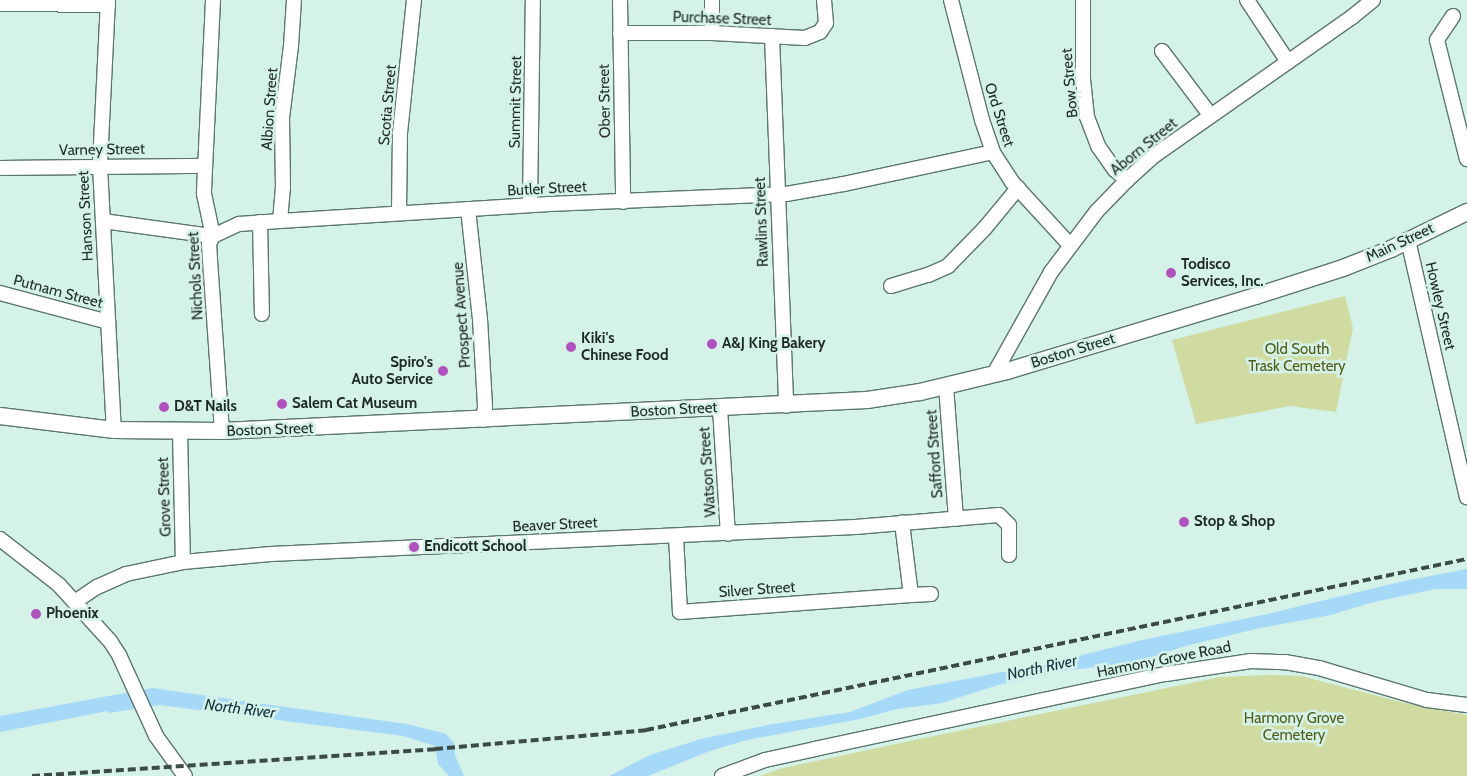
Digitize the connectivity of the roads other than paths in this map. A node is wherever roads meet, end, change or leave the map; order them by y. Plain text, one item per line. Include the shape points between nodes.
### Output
1 (213, 0) edge
2 (294, 0) edge
3 (414, 0) edge
4 (534, 0) edge
5 (620, 0) edge
6 (712, 0) edge
7 (824, 0) edge
8 (951, 0) edge
9 (1083, 0) edge
10 (1247, 0) edge
11 (1373, 0) edge
12 (108, 3) edge
13 (0, 4) edge
14 (1453, 16) dead end
15 (620, 33) junction
16 (712, 33) junction
17 (772, 36) junction
18 (1162, 51) dead end
19 (1288, 62) junction
20 (1210, 116) junction
21 (993, 152) junction
22 (1467, 159) edge
23 (100, 166) junction
24 (205, 166) junction
25 (0, 168) edge
26 (1127, 180) junction
27 (1018, 188) junction
28 (777, 195) junction
29 (623, 202) junction
30 (530, 205) junction
31 (468, 209) junction
32 (1467, 212) edge
33 (399, 213) junction
34 (103, 221) junction
35 (280, 221) junction
36 (260, 222) junction
37 (213, 236) junction
38 (1408, 240) junction
39 (1070, 246) junction
40 (1332, 272) joint
41 (891, 286) dead end
42 (0, 293) edge
43 (262, 314) dead end
44 (108, 322) junction
45 (994, 374) junction
46 (946, 386) junction
47 (786, 406) junction
48 (720, 408) junction
49 (0, 416) edge
50 (483, 420) junction
51 (114, 430) junction
52 (222, 431) junction
53 (180, 432) junction
54 (1467, 496) edge
55 (956, 519) junction
56 (902, 523) junction
57 (728, 534) junction
58 (676, 536) junction
59 (0, 539) edge
60 (1009, 555) dead end
61 (183, 562) junction
62 (931, 594) dead end
63 (911, 595) junction
64 (76, 601) junction
65 (1467, 705) edge
66 (185, 776) edge
67 (722, 776) edge

1 - 24 street, Nichols Street
2 - 35 street, Albion Street via 282,118
3 - 33 street, Scotia Street via 400,133
4 - 30 street, Summit Street
5 - 15 street, Ober Street
6 - 16 street
7 - 17 street, Purchase Street via 826,23 821,31 805,38
8 - 21 street, Ord Street
9 - 26 street, Bow Street via 1083,80 1087,117 1098,146
10 - 19 street
11 - 19 street, Aborn Street
12 - 13 street
12 - 23 street, Hanson Street
14 - 22 street via 1437,40
15 - 16 street, Purchase Street
15 - 29 street, Ober Street
16 - 17 street, Purchase Street
17 - 28 street, Rawlins Street
18 - 20 street
19 - 20 street, Aborn Street
20 - 26 street, Aborn Street via 1155,155
21 - 27 street, Ord Street
21 - 28 street, Butler Street
23 - 24 street, Varney Street
23 - 25 street, Varney Street
23 - 34 street, Hanson Street
24 - 37 street, Nichols Street via 204,194
26 - 39 street, Aborn Street
27 - 39 street, Ord Street
27 - 41 street via 948,266 934,274
28 - 29 street, Butler Street
28 - 47 street, Rawlins Street
29 - 30 street, Butler Street
30 - 31 street, Butler Street
31 - 33 street, Butler Street
31 - 50 street, Prospect Avenue via 480,319
32 - 38 main road, Main Street
33 - 35 street, Butler Street
34 - 37 street
34 - 44 street, Hanson Street
35 - 36 street, Butler Street
36 - 37 street, Butler Street via 239,224
36 - 43 street
37 - 52 street, Nichols Street via 209,244
38 - 40 main road, Main Street
38 - 54 street, Howley Street
39 - 45 street, Aborn Street via 1038,292
40 - 45 main road, Boston Street
42 - 44 street, Putnam Street
44 - 51 street, Hanson Street
45 - 46 main road, Boston Street
46 - 47 main road, Boston Street via 867,400
46 - 55 street, Safford Street
47 - 48 main road, Boston Street
48 - 50 main road, Boston Street
48 - 57 street, Watson Street
49 - 51 main road, Boston Street
50 - 52 main road, Boston Street
51 - 53 main road, Boston Street
52 - 53 main road, Boston Street
53 - 61 street, Grove Street
55 - 56 street, Beaver Street
55 - 60 street, Beaver Street via 1000,515 1009,525
56 - 57 street, Beaver Street
56 - 63 street
57 - 58 street, Beaver Street
58 - 61 street, Beaver Street via 249,556
58 - 63 street, Silver Street via 680,612
59 - 64 street
61 - 64 street, Beaver Street via 126,574
62 - 63 street, Silver Street
64 - 66 street via 110,641 148,720 166,752
65 - 67 street, Harmony Grove Road via 1427,700 1319,668 1251,661 1166,674 825,746 765,760

